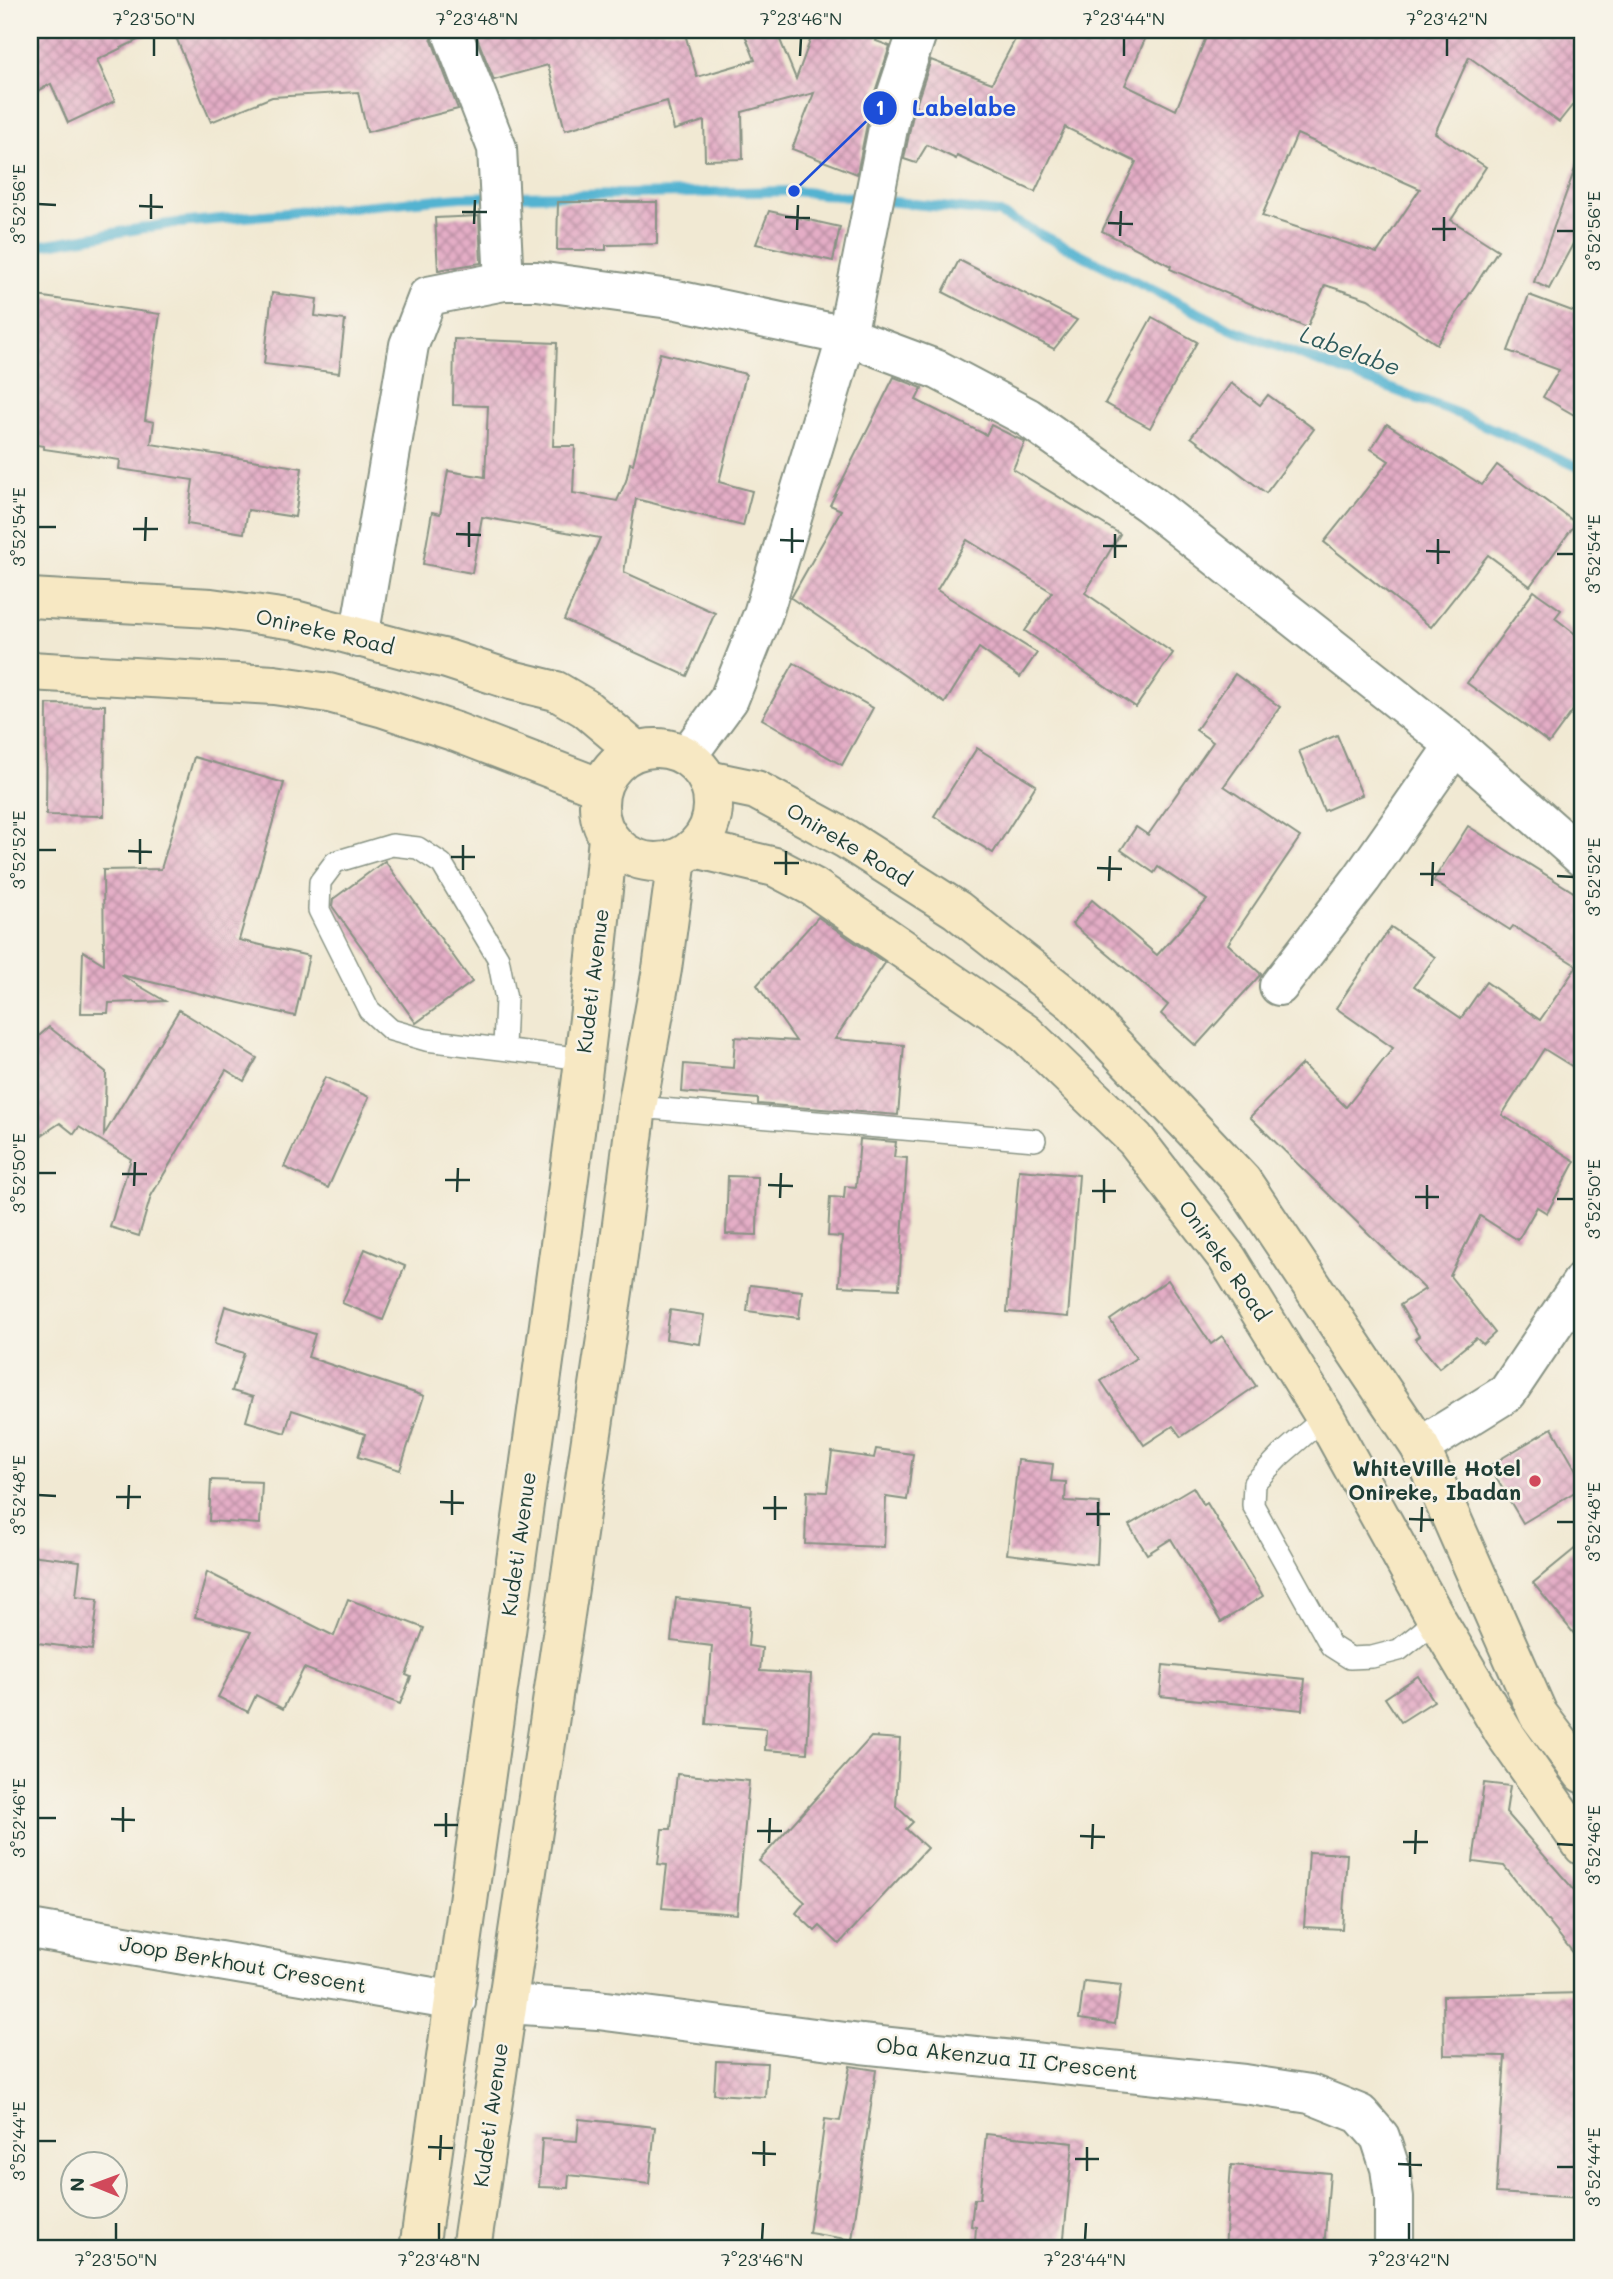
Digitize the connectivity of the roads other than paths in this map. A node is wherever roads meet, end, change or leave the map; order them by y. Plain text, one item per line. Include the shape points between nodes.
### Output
1 (451, 30) edge
2 (918, 30) edge
3 (504, 281) junction
4 (847, 336) junction
5 (30, 598) edge
6 (359, 638) junction
7 (30, 671) edge
8 (1455, 744) junction
9 (636, 751) junction
10 (697, 768) junction
11 (601, 788) junction
12 (608, 837) junction
13 (686, 853) junction
14 (1583, 858) edge
15 (1279, 986) dead end
16 (504, 1047) junction
17 (584, 1059) junction
18 (637, 1107) junction
19 (1035, 1140) dead end
20 (1583, 1280) edge
21 (1325, 1417) junction
22 (1420, 1447) junction
23 (1437, 1620) junction
24 (1538, 1714) junction
25 (1504, 1733) junction
26 (1583, 1774) edge
27 (1583, 1846) edge
28 (30, 1929) edge
29 (456, 2001) junction
30 (508, 2004) junction
31 (419, 2249) edge
32 (471, 2249) edge
33 (1394, 2249) edge

1 - 3 street via 497,148
2 - 4 street via 892,108
3 - 4 street via 537,281 677,300
3 - 6 street via 428,296 409,345
4 - 8 street via 937,370 1027,417 1150,504
4 - 10 street via 763,614
5 - 6 main road, Onireke Road via 211,608 295,620
6 - 9 main road, Onireke Road via 556,691 585,708
7 - 11 main road via 274,685 329,693 456,732
8 - 14 street
8 - 15 street via 1362,878
9 - 10 main road via 671,749
9 - 11 main road via 609,772
10 - 13 main road via 713,804 708,828
10 - 22 main road, Onireke Road via 756,790 846,839 957,910 1073,1002 1242,1181
11 - 12 main road via 599,813
12 - 13 main road via 639,860 658,863
12 - 17 main road, Kudeti Avenue
13 - 18 main road, Kudeti Avenue
13 - 21 main road, Onireke Road via 775,867 813,887 1026,1033 1135,1139 1227,1258
16 - 16 lane via 426,1040 391,1030 369,1010 319,910 320,882 335,862 392,845 418,848 442,864 498,958 506,999
16 - 17 lane
17 - 29 main road, Kudeti Avenue
18 - 19 lane
18 - 30 main road, Kudeti Avenue
20 - 22 street via 1507,1392
21 - 23 main road, Onireke Road
21 - 23 lane via 1254,1483 1253,1505 1331,1646 1340,1652 1350,1658 1399,1650
22 - 24 main road, Onireke Road
23 - 25 main road, Onireke Road
24 - 25 main road
24 - 26 main road, Onireke Road
25 - 27 main road, Onireke Road
28 - 29 street, Joop Berkhout Crescent
29 - 31 main road, Kudeti Avenue
30 - 32 main road, Kudeti Avenue
30 - 33 street, Oba Akenzua II Crescent via 598,2010 1310,2094 1360,2114 1380,2137 1394,2197

